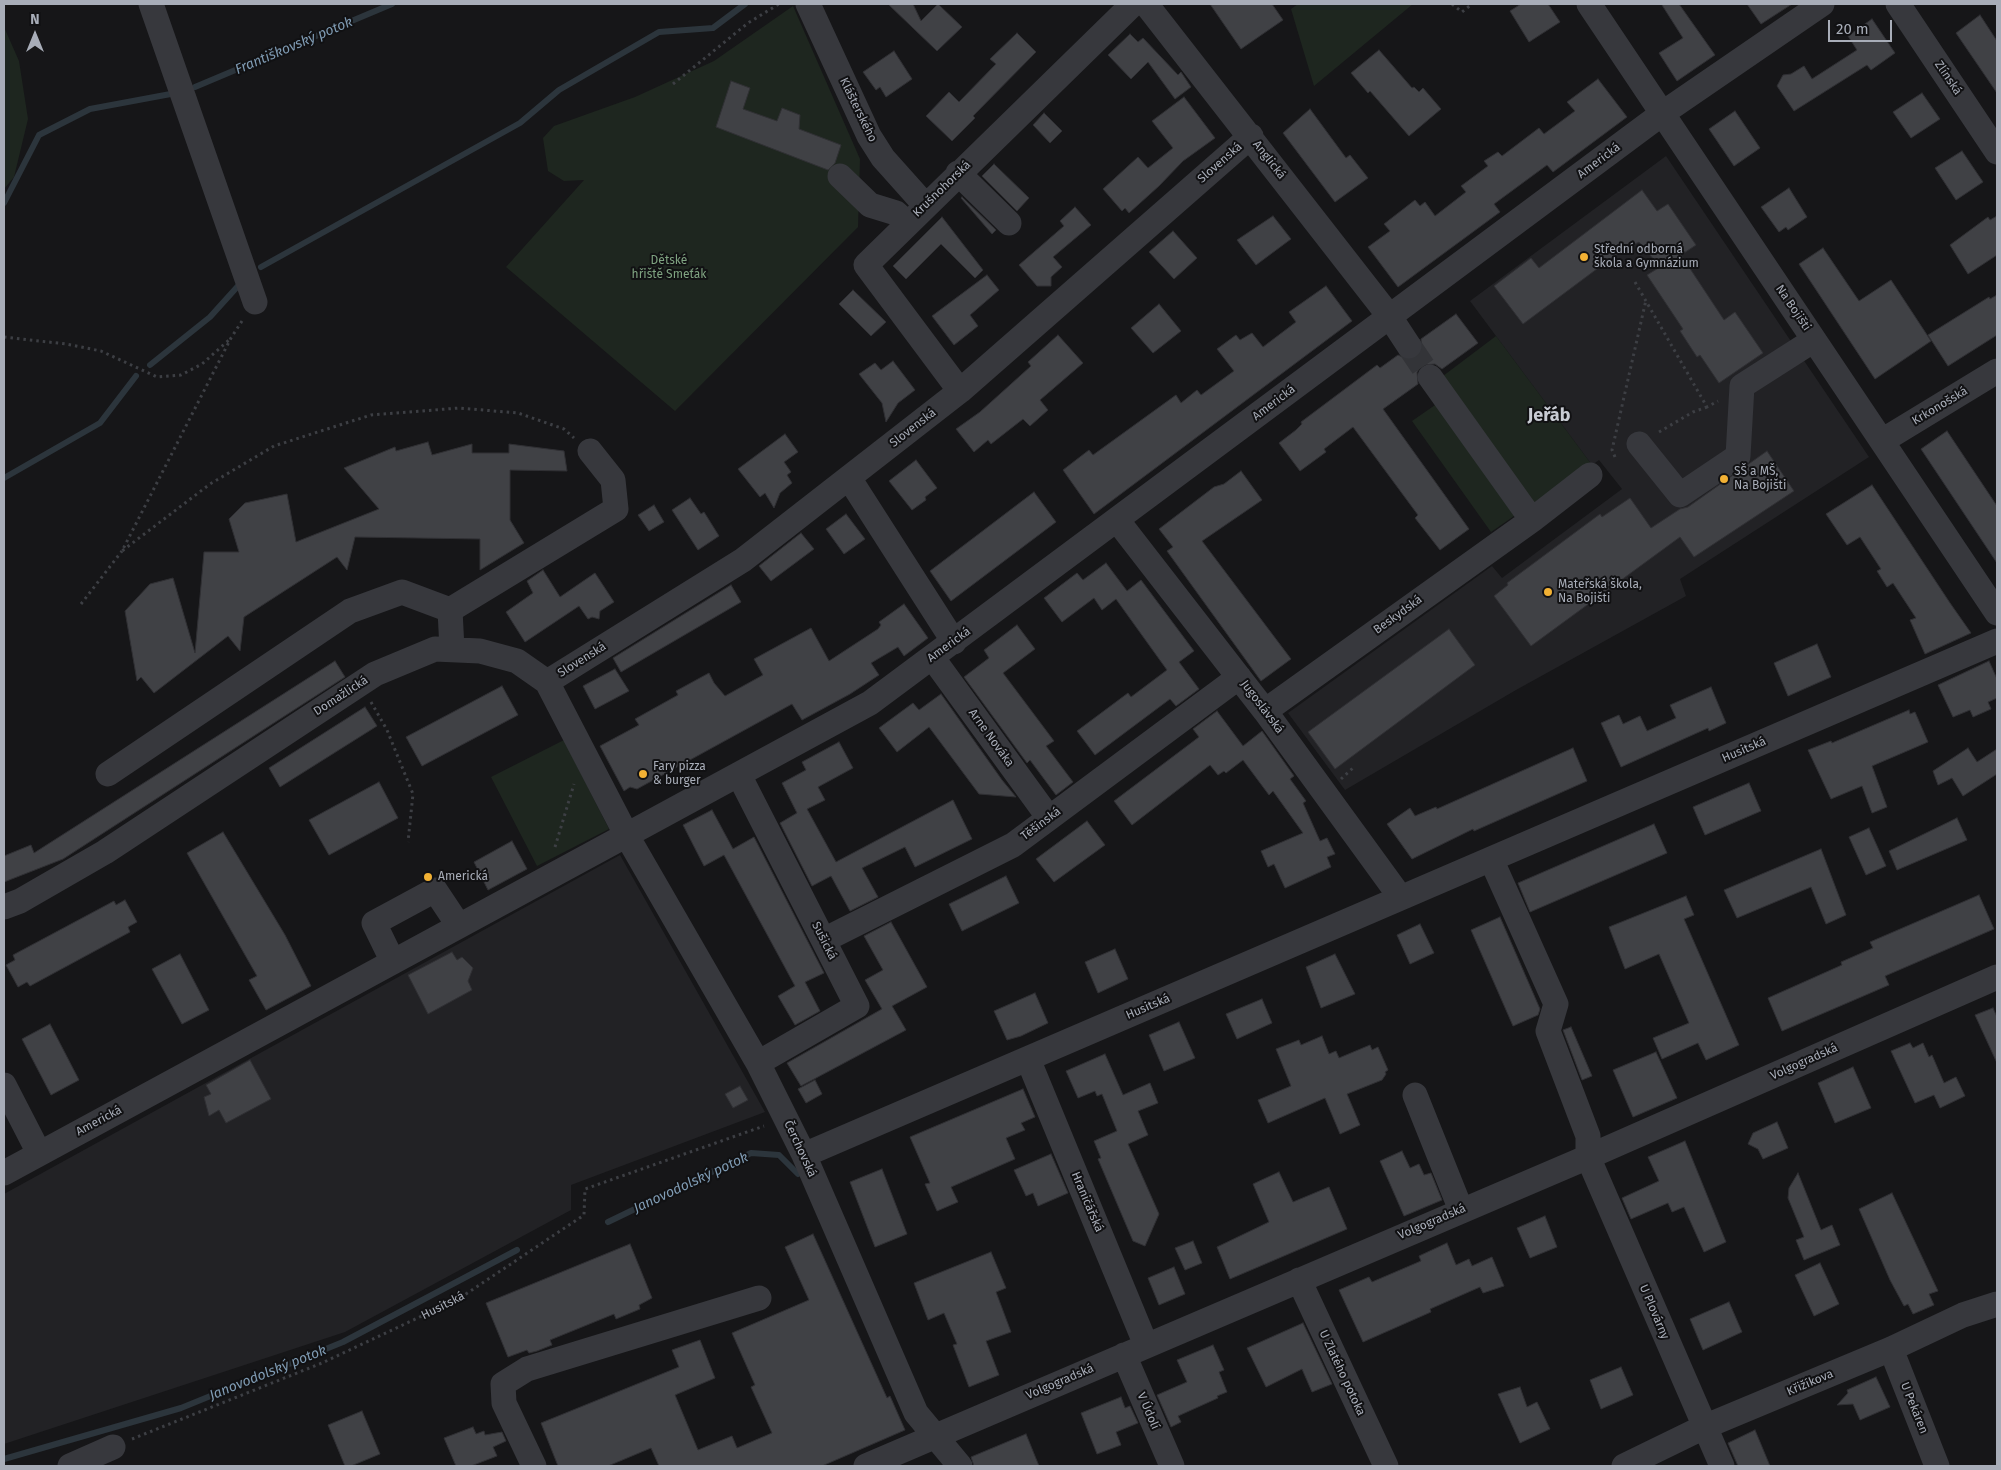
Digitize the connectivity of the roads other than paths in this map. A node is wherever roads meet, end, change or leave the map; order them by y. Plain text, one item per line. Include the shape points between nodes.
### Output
1 (151, 4) edge
2 (808, 4) edge
3 (1133, 4) edge
4 (1146, 4) edge
5 (1588, 4) edge
6 (1822, 4) edge
7 (1898, 4) edge
8 (1663, 114) junction
9 (1251, 136) junction
10 (1997, 152) edge
11 (958, 173) junction
12 (840, 176) dead end
13 (925, 205) junction
14 (907, 223) junction
15 (1009, 223) dead end
16 (255, 302) road end
17 (1390, 317) junction
18 (1814, 340) junction
19 (1409, 346) tunnel mouth
20 (1997, 371) edge
21 (1430, 377) tunnel mouth
22 (960, 392) junction
23 (1882, 441) junction
24 (1640, 444) dead end
25 (590, 451) road end
26 (1590, 476) dead end
27 (849, 478) junction
28 (1118, 520) junction
29 (1532, 520) junction
30 (450, 610) junction
31 (1997, 613) edge
32 (1997, 641) edge
33 (954, 642) junction
34 (452, 649) junction
35 (932, 657) junction
36 (1239, 677) junction
37 (546, 682) junction
38 (1265, 711) junction
39 (108, 774) dead end
40 (738, 775) junction
41 (1049, 818) junction
42 (627, 836) junction
43 (1491, 859) junction
44 (1401, 898) junction
45 (4, 907) edge
46 (459, 926) junction
47 (824, 940) junction
48 (393, 962) junction
49 (1997, 977) edge
50 (1028, 1059) junction
51 (758, 1063) junction
52 (4, 1085) edge
53 (1415, 1096) dead end
54 (39, 1153) junction
55 (804, 1156) junction
56 (1588, 1157) junction
57 (4, 1173) edge
58 (1461, 1210) junction
59 (1299, 1280) junction
60 (759, 1298) dead end
61 (1997, 1304) edge
62 (1146, 1345) junction
63 (1891, 1349) junction
64 (1124, 1355) junction
65 (1704, 1427) junction
66 (936, 1436) junction
67 (113, 1447) road end
68 (70, 1466) edge
69 (534, 1466) edge
70 (866, 1466) edge
71 (960, 1466) edge
72 (1172, 1466) edge
73 (1386, 1466) edge
74 (1624, 1466) edge
75 (1722, 1466) edge
76 (1937, 1466) edge

1 - 16 street
2 - 13 street, Klášterského via 869,136 883,158
3 - 11 street, Krušnohorská
4 - 9 street, Anglická
5 - 8 street, Na Bojišti
6 - 8 street, Americká
7 - 10 street, Zlínská
8 - 17 street, Americká
8 - 18 street, Na Bojišti
9 - 17 street, Anglická
9 - 22 street, Slovenská
11 - 13 street, Krušnohorská
11 - 15 street
12 - 14 street via 870,205 896,213
13 - 14 street, Krušnohorská
14 - 22 street, Krušnohorská via 866,265
17 - 19 street, Anglická
17 - 28 street, Americká
18 - 23 street, Na Bojišti
18 - 24 street via 1742,386 1738,456 1680,496
20 - 23 street, Krkonošská
21 - 29 street
22 - 27 street, Slovenská
23 - 31 street, Na Bojišti
25 - 30 street via 613,480 616,509
26 - 29 street, Beskydská
27 - 33 street
27 - 37 street, Slovenská via 744,560
28 - 33 street, Americká
28 - 36 street, Jugoslávská
29 - 38 street, Beskydská
30 - 34 street
30 - 39 street via 402,592 350,610
32 - 43 street, Husitská
33 - 35 street, Americká
34 - 37 street, Domažlická via 480,650 517,661
34 - 45 street, Domažlická via 435,649 375,674 105,852
35 - 40 street, Americká via 870,703
35 - 41 street, Arne Nováka
36 - 38 street, Jugoslávská
36 - 41 street, Těšínská
37 - 42 street, Domažlická
38 - 44 street, Jugoslávská
40 - 42 street, Americká
40 - 47 street, Sušická
41 - 47 street, Těšínská via 1013,845
42 - 46 street, Americká
42 - 51 street, Čerchovská
43 - 44 street, Husitská
43 - 56 street, U Plovárny via 1556,1004 1548,1032 1588,1136
44 - 50 street, Husitská
46 - 48 street, Americká
46 - 48 street via 435,890 374,923
47 - 51 street, Sušická via 857,1006
48 - 54 street, Americká
49 - 56 street, Volgogradská
50 - 55 street, Husitská
50 - 62 street, Hraničářská
51 - 55 street, Čerchovská
52 - 54 street
53 - 58 street
54 - 57 street, Americká
55 - 66 street, Čerchovská via 916,1414
56 - 58 street, Volgogradská
56 - 65 street, U Plovárny
58 - 59 street, Volgogradská
59 - 62 street, Volgogradská
59 - 73 street, U Zlatého potoka
60 - 69 street via 527,1369 503,1384 504,1403
61 - 63 street, Křižíkova via 1963,1315
62 - 64 street, Volgogradská
63 - 65 street, Křižíkova
63 - 76 street, U Pekáren
64 - 66 street, Volgogradská
64 - 72 street, V Údolí
65 - 74 street, Křižíkova
65 - 75 street, U Plovárny
66 - 70 street, Volgogradská
66 - 71 street, Čerchovská
67 - 68 street

